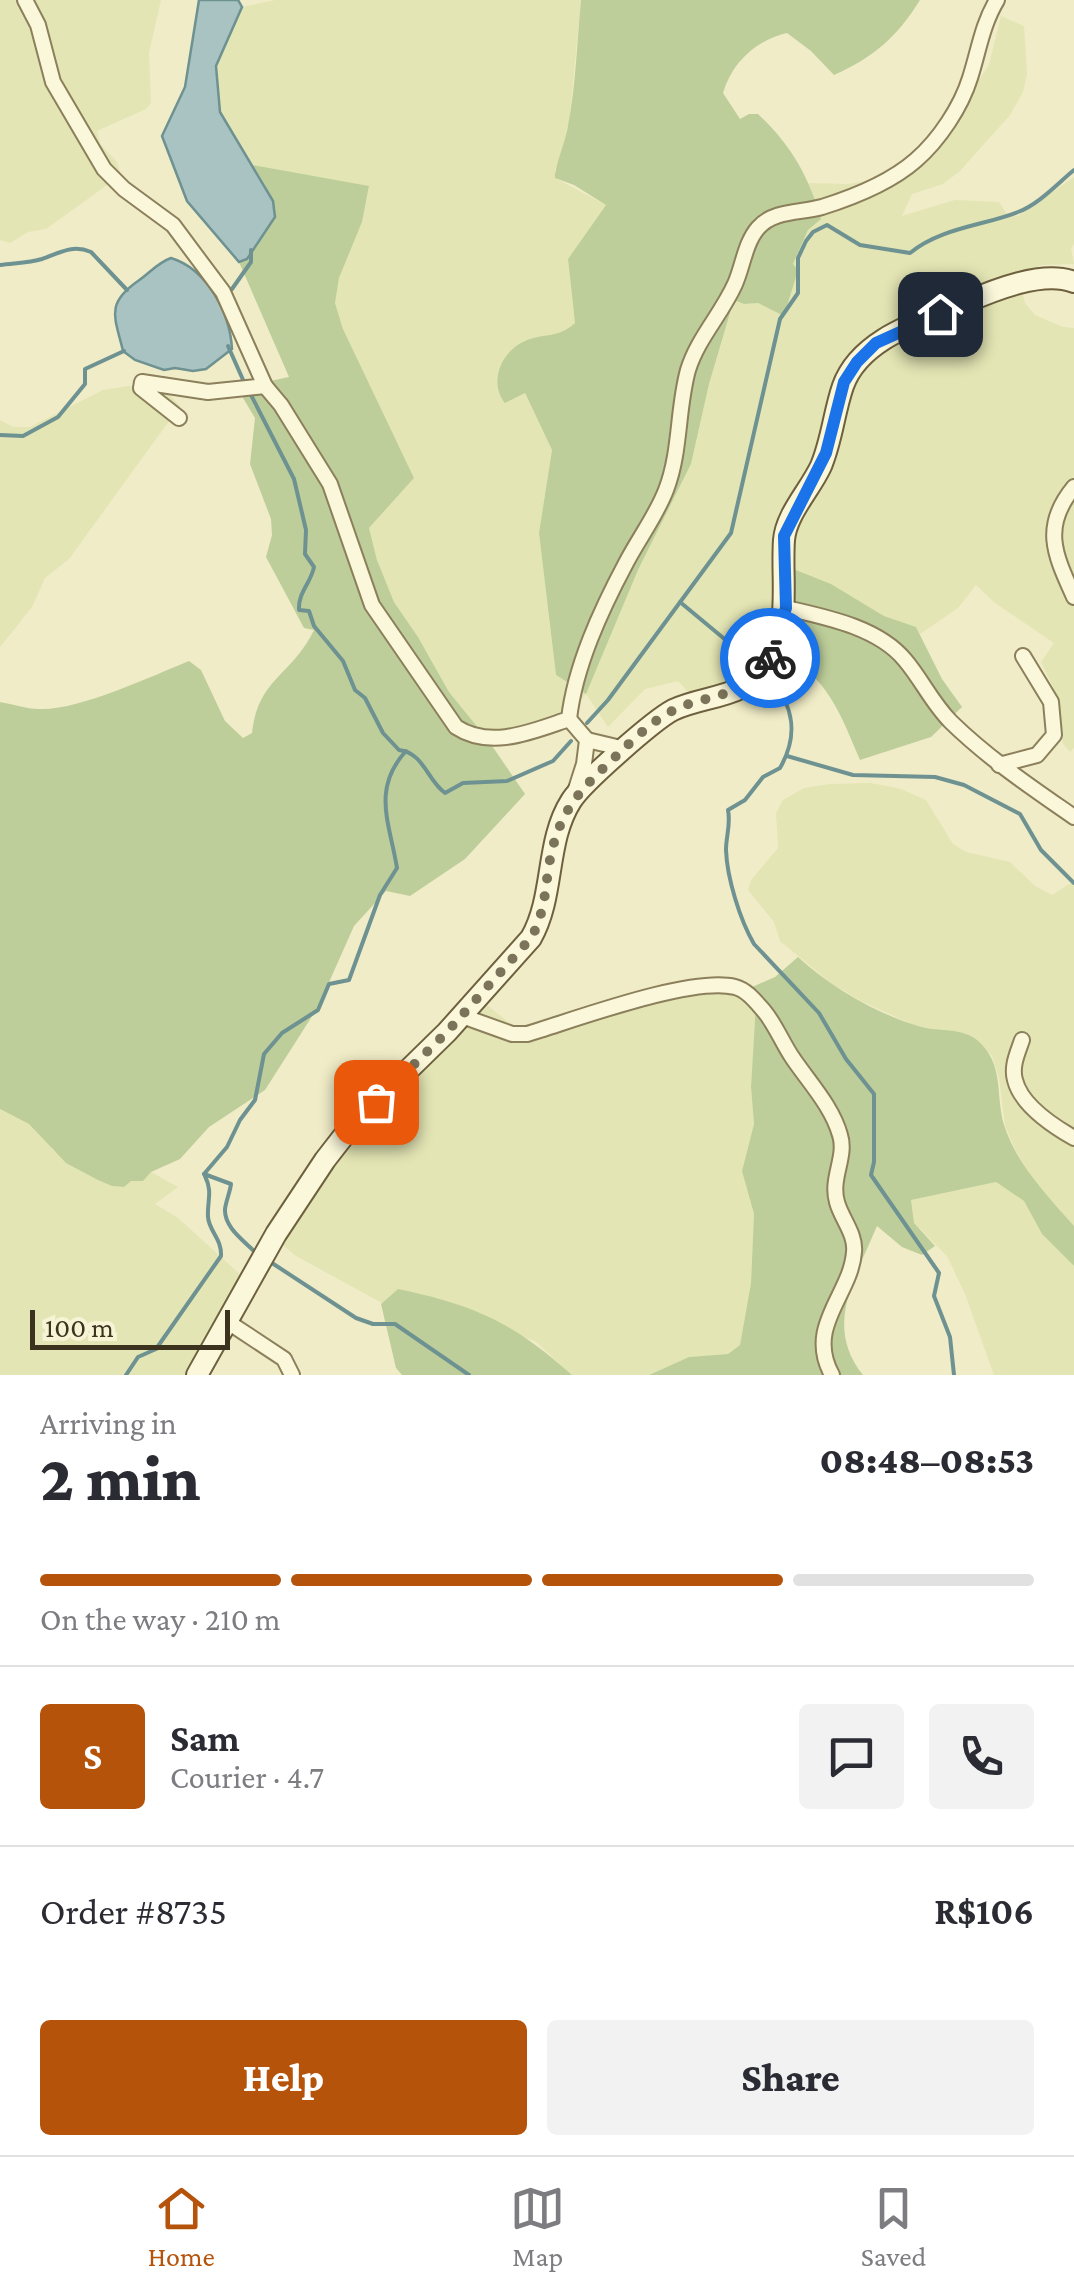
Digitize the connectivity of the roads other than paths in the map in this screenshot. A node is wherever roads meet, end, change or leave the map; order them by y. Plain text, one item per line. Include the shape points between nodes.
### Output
1 (24, 0) edge
2 (997, 0) edge
3 (1074, 282) edge
4 (265, 386) junction
5 (179, 418) dead end
6 (1074, 488) edge
7 (1074, 597) edge
8 (786, 608) junction
9 (1023, 656) dead end
10 (569, 719) junction
11 (587, 740) junction
12 (625, 749) junction
13 (999, 765) junction
14 (572, 800) junction
15 (1074, 817) edge
16 (462, 1016) junction
17 (1022, 1040) dead end
18 (1074, 1138) edge
19 (228, 1322) junction
20 (197, 1375) edge
21 (292, 1375) edge
22 (832, 1375) edge

1 - 4 street via 43,39 47,69 82,135 112,180 162,214 190,244 230,304
2 - 10 street via 960,101 917,159 844,200 769,219 758,228 696,350 666,491 604,608
3 - 8 street via 1048,279 971,300 864,353 844,382 826,453 787,528
4 - 5 street via 208,392 142,382 147,394
4 - 10 street via 330,484 372,605 456,727 494,738
6 - 7 street via 1056,514 1053,536
8 - 12 street via 756,678 674,710
8 - 13 street via 888,644 932,702
9 - 13 street via 1052,702 1054,735 1037,755
10 - 11 street
11 - 12 street
11 - 14 street
12 - 14 street
13 - 15 street
14 - 16 street via 555,840 538,925
16 - 19 street via 324,1160
16 - 22 street via 527,1034 662,994 719,986 754,1000 832,1115 843,1148 834,1186 854,1246 826,1332
17 - 18 street via 1015,1081 1046,1119
19 - 20 street
19 - 21 street via 284,1359

